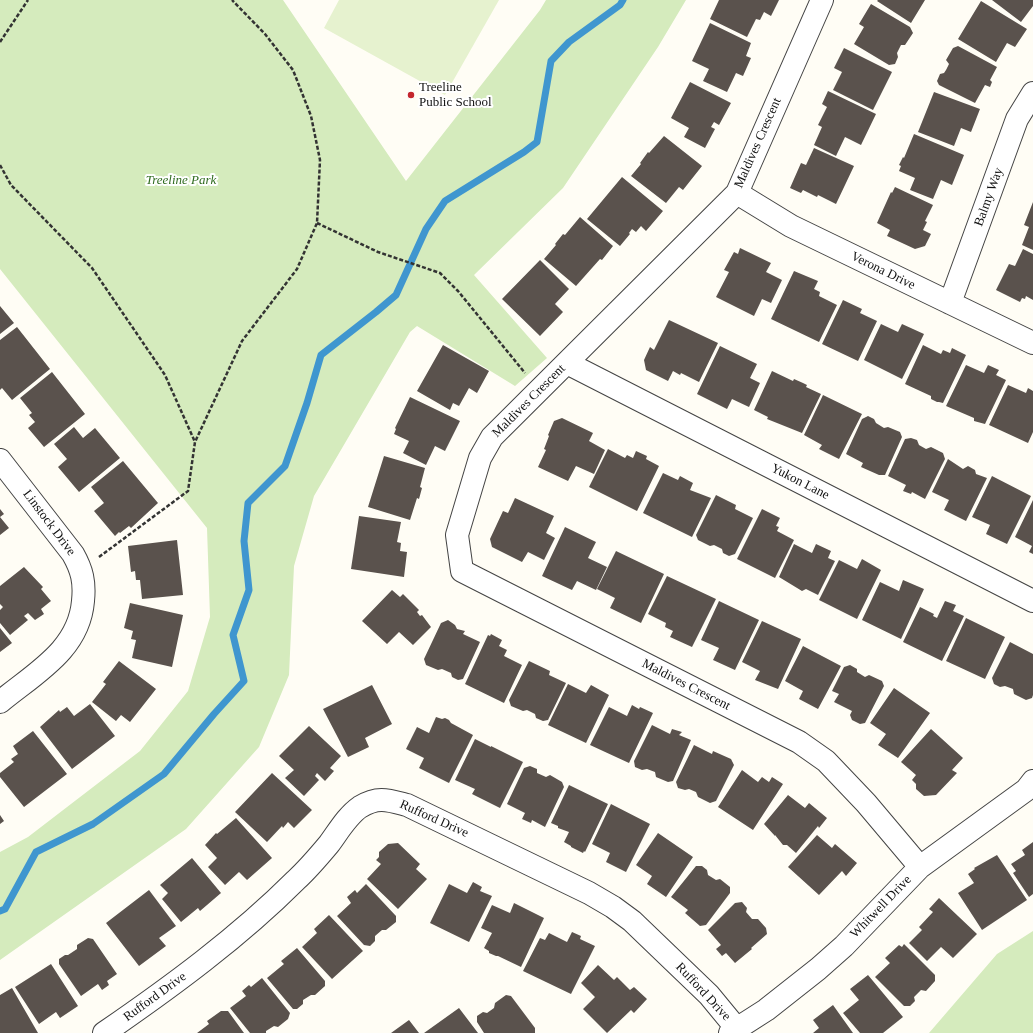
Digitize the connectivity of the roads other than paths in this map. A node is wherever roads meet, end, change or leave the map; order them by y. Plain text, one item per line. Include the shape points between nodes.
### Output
1 (822, 0) edge
2 (1033, 93) edge
3 (737, 192) junction
4 (950, 303) junction
5 (1033, 343) edge
6 (567, 363) junction
7 (0, 460) edge
8 (1033, 601) edge
9 (0, 702) edge
10 (1033, 781) edge
11 (920, 867) junction
12 (733, 1031) edge
13 (104, 1033) edge

1 - 3 street, Maldives Crescent
2 - 4 street, Balmy Way via 1017,119
3 - 4 street, Verona Drive via 791,226
3 - 6 street, Maldives Crescent
4 - 5 street, Verona Drive
6 - 8 street, Yukon Lane
6 - 11 street, Maldives Crescent via 492,437 480,458 457,535 462,571 799,742 826,761 866,803
7 - 9 street, Linstock Drive via 73,554 81,568 84,583 83,608 79,624 65,647
10 - 11 street, Whitwell Drive via 1026,790
11 - 12 street, Whitwell Drive via 844,946 818,969 766,1010
12 - 13 street, Rufford Drive via 709,995 614,907 407,805 388,800 373,800 359,808 297,880 252,920 150,1002

